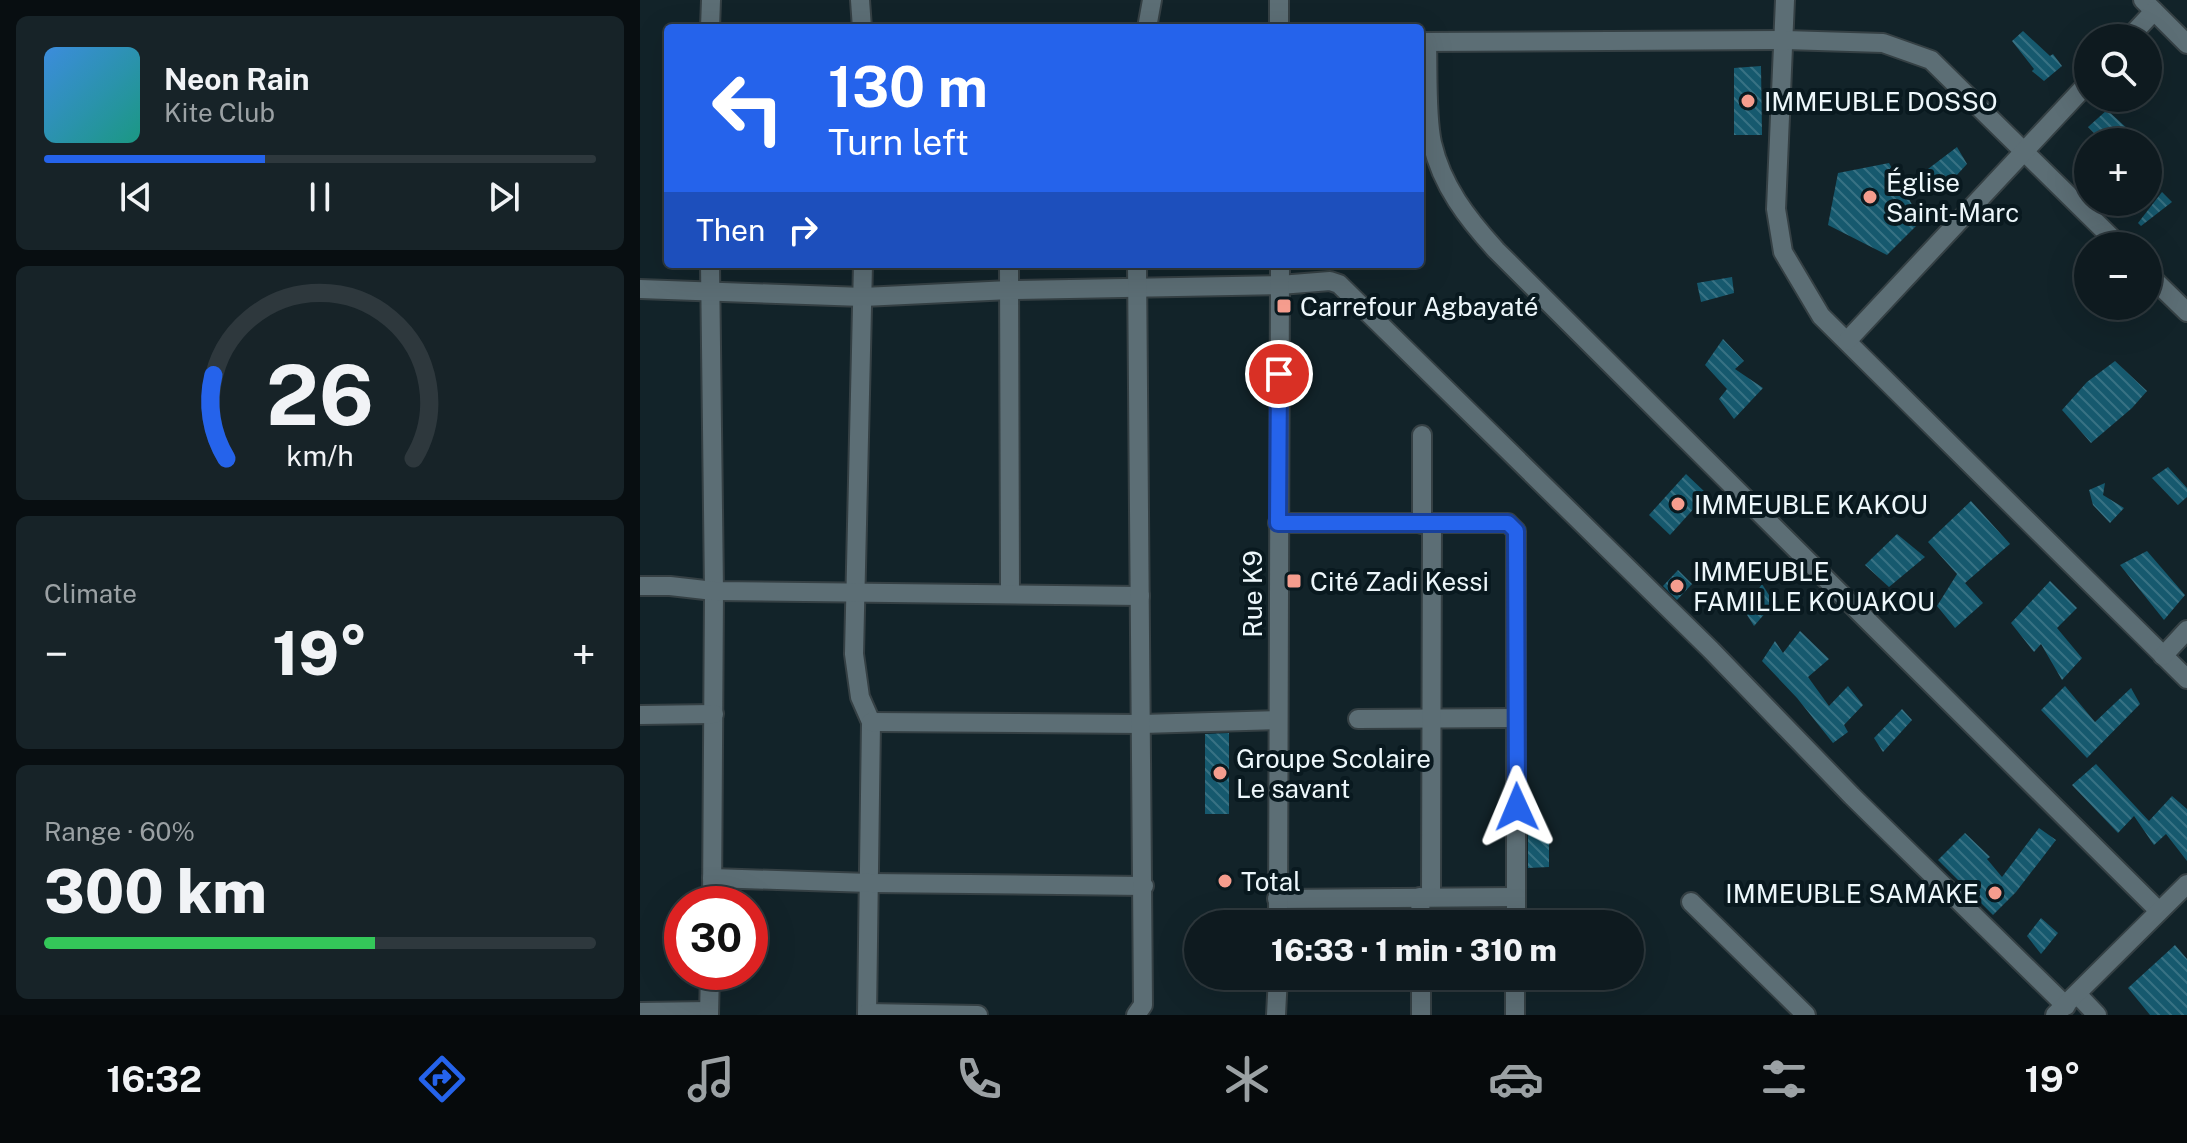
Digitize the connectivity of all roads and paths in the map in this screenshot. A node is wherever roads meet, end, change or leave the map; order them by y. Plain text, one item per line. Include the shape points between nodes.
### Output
1 (711, 0) edge
2 (860, 0) edge
3 (1152, 0) edge
4 (1279, 0) edge
5 (1785, 0) edge
6 (2148, 6) edge
7 (710, 24) edge
8 (862, 24) edge
9 (1148, 24) edge
10 (1279, 24) edge
11 (2137, 24) edge
12 (1785, 40) junction
13 (1424, 42) edge
14 (2187, 44) edge
15 (1424, 53) edge
16 (2074, 98) edge
17 (2025, 152) junction
18 (2106, 232) edge
19 (710, 268) edge
20 (863, 268) edge
21 (1009, 268) edge
22 (1137, 268) edge
23 (1280, 268) edge
24 (1280, 285) junction
25 (1136, 288) junction
26 (2162, 288) edge
27 (640, 289) edge
28 (1010, 290) junction
29 (710, 292) junction
30 (863, 297) junction
31 (2187, 312) edge
32 (1847, 341) junction
33 (1422, 435) dead end
34 (1278, 523) junction
35 (1427, 524) junction
36 (640, 586) edge
37 (714, 591) junction
38 (853, 593) junction
39 (1010, 594) junction
40 (1140, 596) junction
41 (2187, 630) edge
42 (2163, 656) junction
43 (2187, 679) edge
44 (714, 714) junction
45 (640, 715) edge
46 (1516, 718) junction
47 (1358, 719) dead end
48 (1431, 719) junction
49 (1278, 720) junction
50 (871, 722) junction
51 (1142, 724) junction
52 (712, 878) junction
53 (870, 883) junction
54 (2187, 884) edge
55 (712, 886) edge
56 (1144, 886) junction
57 (1426, 897) junction
58 (1516, 897) junction
59 (1277, 899) junction
60 (1691, 902) dead end
61 (1277, 910) edge
62 (1424, 910) edge
63 (1516, 910) edge
64 (2158, 910) junction
65 (710, 990) edge
66 (1277, 990) edge
67 (1421, 990) edge
68 (1515, 990) edge
69 (2066, 1005) edge
70 (640, 1012) edge
71 (709, 1013) edge
72 (867, 1014) edge
73 (978, 1015) edge
74 (1136, 1015) edge
75 (1276, 1015) edge
76 (1421, 1015) edge
77 (1515, 1015) edge
78 (1806, 1015) edge
79 (2097, 1015) edge

1 - 7 street
2 - 8 street
3 - 9 street
4 - 10 street
5 - 12 street
6 - 11 street
6 - 14 street
12 - 13 street
12 - 17 street via 1883,43 1931,60
12 - 32 street via 1776,209 1783,252 1821,316
15 - 64 street via 1432,142 1465,216
16 - 17 street
17 - 18 street
17 - 32 street
19 - 29 street
20 - 30 street
21 - 28 street
22 - 25 street
23 - 24 street, Rue K9
24 - 25 street
24 - 34 street, Rue K9
24 - 69 street via 1339,284
25 - 28 street
25 - 40 street
26 - 31 street
27 - 29 street
28 - 30 street
28 - 39 street
29 - 30 street
29 - 37 street
30 - 38 street
32 - 42 street
33 - 35 street
34 - 35 street
34 - 49 street, Rue K9
35 - 46 street via 1508,523 1516,531
35 - 48 street
36 - 37 street
37 - 38 street
37 - 44 street
38 - 39 street
38 - 50 street via 855,671
39 - 40 street
40 - 51 street
41 - 42 street
42 - 43 street
44 - 45 street
44 - 52 street
46 - 48 street
46 - 58 street
47 - 48 street
48 - 57 street
49 - 51 street
49 - 59 street, Rue K9
50 - 51 street
50 - 53 street
51 - 56 street
52 - 53 street
52 - 55 street
53 - 56 street
53 - 72 street
54 - 64 street
56 - 74 street via 1143,1005
57 - 58 street
57 - 59 street
57 - 62 street
58 - 63 street
59 - 61 street, Rue K9
60 - 78 street
64 - 69 street
65 - 71 street
66 - 75 street
67 - 76 street
68 - 77 street
69 - 79 street
70 - 71 street
72 - 73 street

